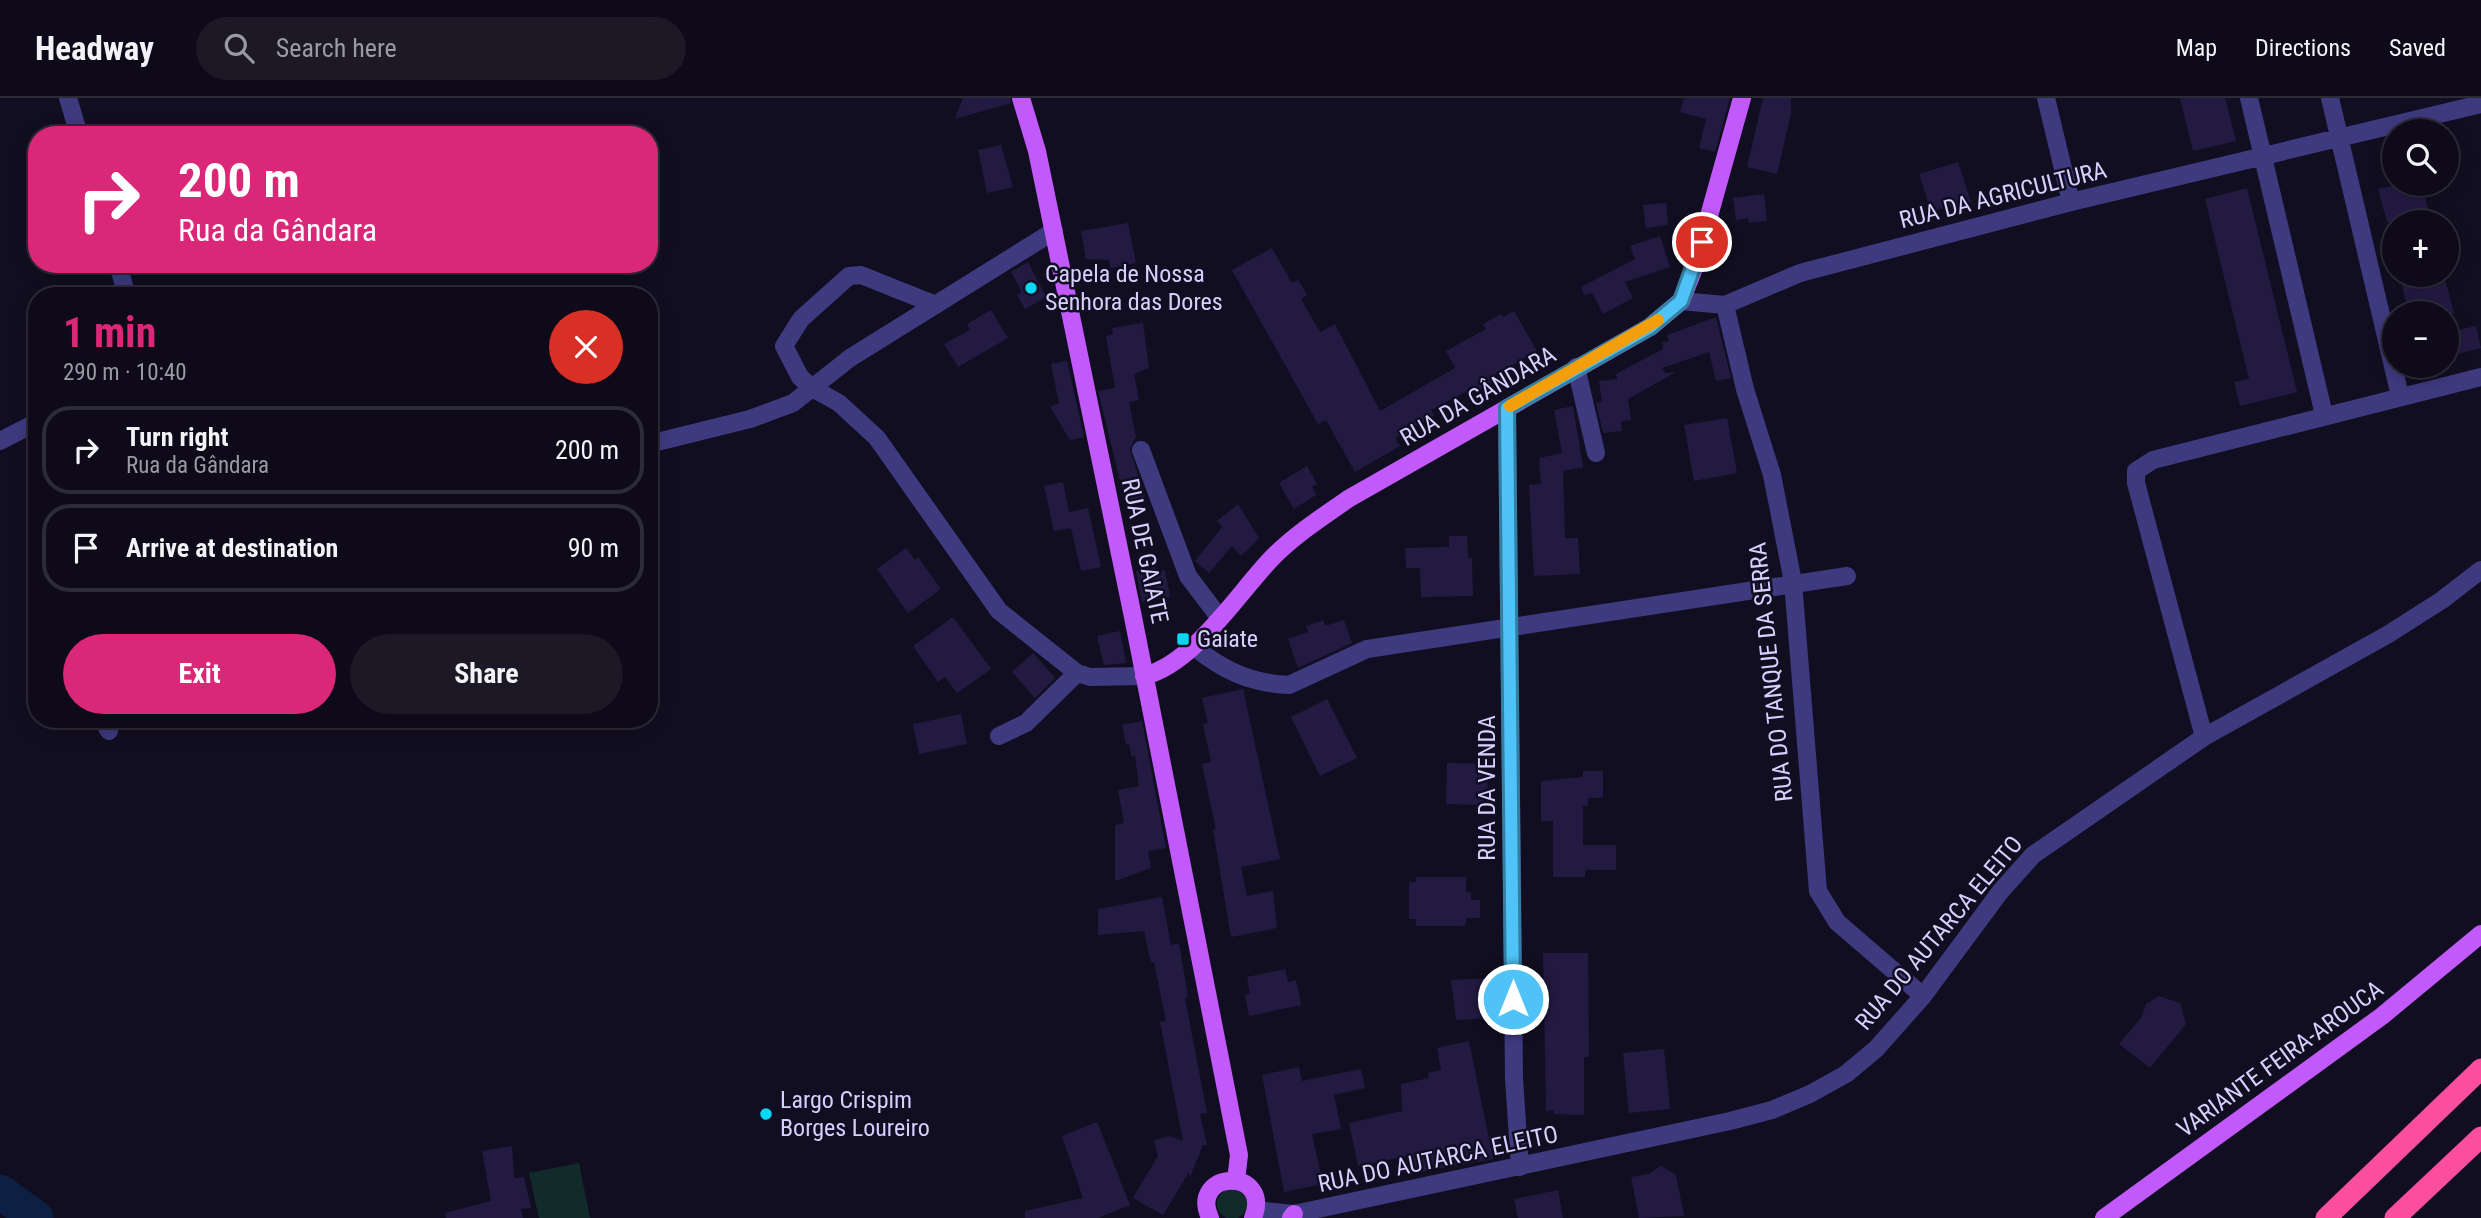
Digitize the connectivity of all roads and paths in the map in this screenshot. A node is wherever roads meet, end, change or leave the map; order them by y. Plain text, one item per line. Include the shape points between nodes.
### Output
1 (68, 98) edge
2 (1021, 98) edge
3 (1742, 98) edge
4 (2046, 98) edge
5 (2249, 98) edge
6 (2330, 98) edge
7 (2481, 104) edge
8 (76, 126) edge
9 (2340, 137) junction
10 (2263, 155) junction
11 (2071, 202) junction
12 (1054, 231) junction
13 (1681, 301) junction
14 (936, 305) junction
15 (1726, 305) junction
16 (1576, 367) junction
17 (2481, 377) edge
18 (812, 388) junction
19 (2399, 396) junction
20 (1507, 408) junction
21 (2324, 415) junction
22 (28, 427) edge
23 (0, 441) edge
24 (658, 441) edge
25 (1142, 450) dead end
26 (1597, 453) dead end
27 (2481, 570) edge
28 (1847, 576) dead end
29 (1793, 582) junction
30 (1219, 617) junction
31 (1510, 627) junction
32 (1192, 645) junction
33 (1077, 673) junction
34 (1144, 676) junction
35 (999, 736) dead end
36 (2204, 737) junction
37 (2481, 933) edge
38 (1923, 996) junction
39 (2481, 1069) edge
40 (2481, 1137) edge
41 (1521, 1167) junction
42 (1236, 1180) junction
43 (1255, 1214) edge
44 (1292, 1216) edge
45 (1208, 1217) edge
46 (2104, 1218) edge
47 (2326, 1218) edge
48 (2395, 1218) edge

1 - 8 street
2 - 12 main road, RUA DE GAIATE
3 - 13 main road, RUA DA GÂNDARA via 1696,266
4 - 11 street
5 - 10 street
6 - 9 street
7 - 9 street, RUA DA AGRICULTURA
9 - 10 street, RUA DA AGRICULTURA
9 - 19 street
10 - 11 street, RUA DA AGRICULTURA
10 - 21 street
11 - 15 street, RUA DA AGRICULTURA via 1800,273
12 - 14 street
12 - 34 main road, RUA DE GAIATE
13 - 15 street, RUA DA AGRICULTURA
13 - 16 main road, RUA DA GÂNDARA via 1650,327
14 - 18 street via 850,358
14 - 18 street via 861,275 849,276 801,319 784,346 800,377
15 - 29 street, RUA DO TANQUE DA SERRA via 1745,389 1772,475
16 - 20 main road, RUA DA GÂNDARA
16 - 26 street
17 - 19 street
18 - 24 street via 793,403 750,419
18 - 33 street via 839,403 877,438 999,611
19 - 21 street
20 - 30 main road, RUA DA GÂNDARA via 1348,499 1305,529
20 - 31 street, RUA DA VENDA
21 - 36 street via 2152,460 2136,471
22 - 23 street
25 - 30 street via 1188,576
27 - 36 street, RUA DO AUTARCA ELEITO via 2387,635
28 - 29 street
29 - 31 street
29 - 38 street, RUA DO TANQUE DA SERRA via 1818,891 1837,922
30 - 32 main road, RUA DA GÂNDARA
31 - 32 street via 1367,649 1289,684 1219,668
31 - 41 street, RUA DA VENDA via 1514,1079
32 - 34 main road, RUA DA GÂNDARA via 1174,662
33 - 34 street
33 - 35 street via 1026,723
34 - 42 main road, RUA DE GAIATE via 1239,1155
36 - 38 street, RUA DO AUTARCA ELEITO via 2033,855
37 - 46 main road, VARIANTE FEIRA-AROUCA via 2382,1016
38 - 41 street, RUA DO AUTARCA ELEITO via 1876,1049 1846,1074 1772,1111
39 - 47 highway
40 - 48 highway
41 - 44 street, RUA DO AUTARCA ELEITO
42 - 43 main road via 1250,1188 1257,1202
42 - 45 main road via 1220,1182 1209,1193
43 - 44 street, RUA DO AUTARCA ELEITO

